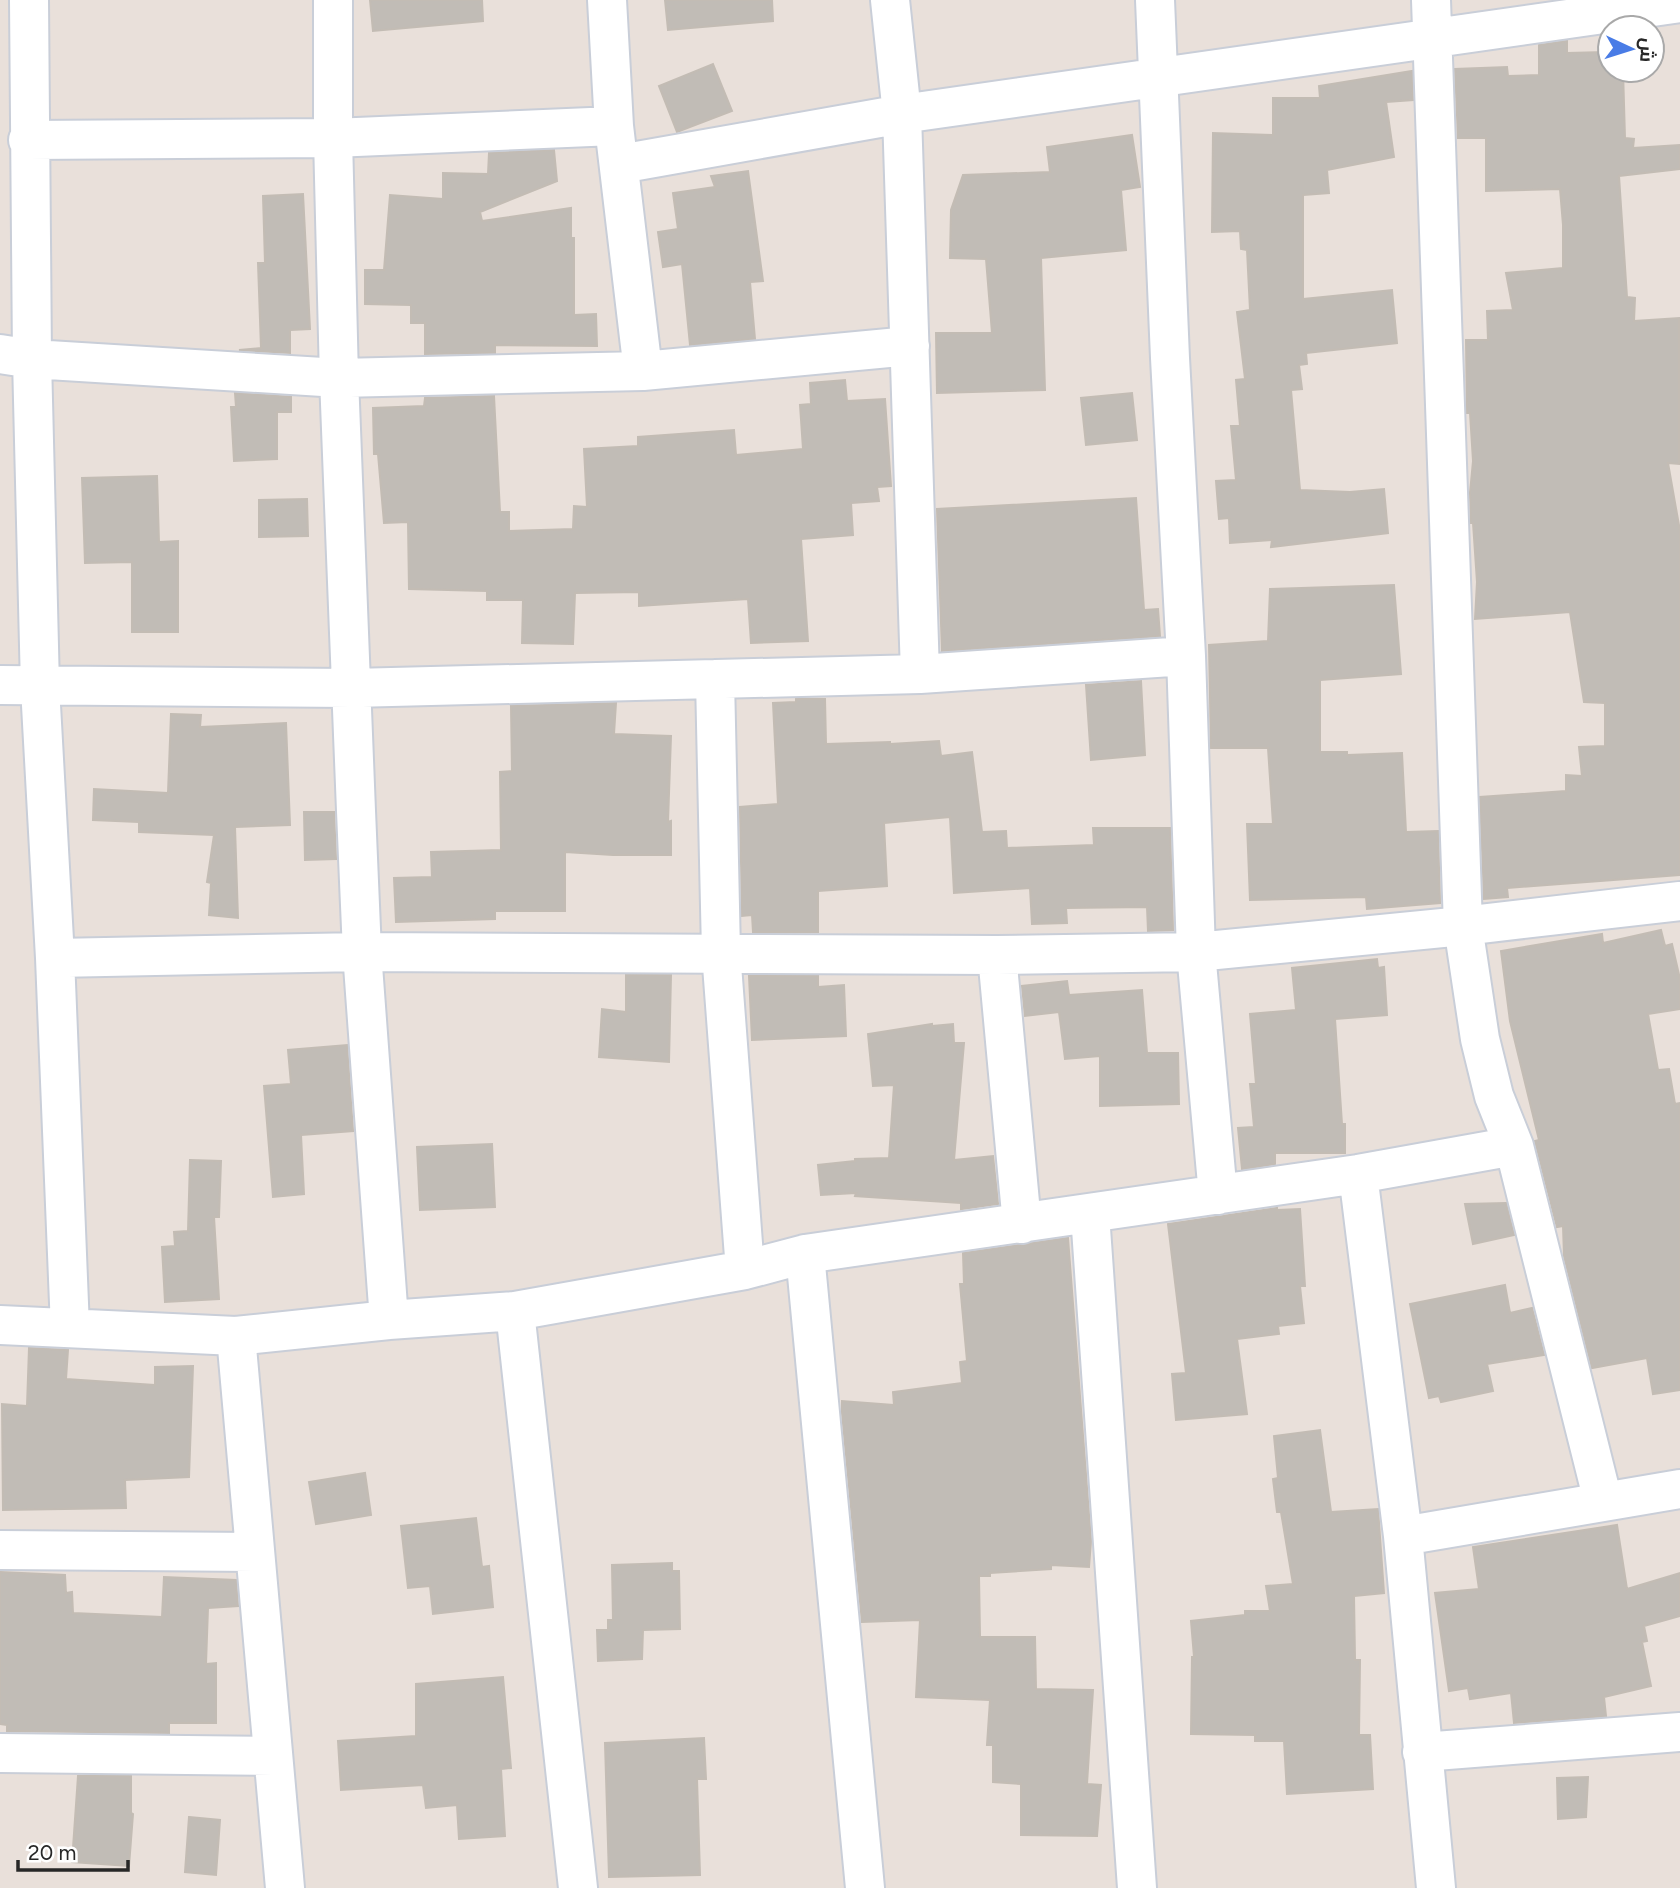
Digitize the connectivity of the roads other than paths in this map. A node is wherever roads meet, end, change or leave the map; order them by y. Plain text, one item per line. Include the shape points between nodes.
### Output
1 (29, 0) edge
2 (333, 0) edge
3 (607, 0) edge
4 (890, 0) edge
5 (1155, 0) edge
6 (1680, 3) edge
7 (1431, 19) edge
8 (1159, 78) junction
9 (902, 114) junction
10 (614, 126) junction
11 (333, 138) junction
12 (29, 140) junction
13 (620, 164) junction
14 (910, 346) junction
15 (16, 356) edge
16 (643, 371) junction
17 (340, 378) junction
18 (1186, 656) junction
19 (920, 674) junction
20 (715, 679) junction
21 (0, 685) edge
22 (40, 687) junction
23 (352, 688) junction
24 (1680, 901) edge
25 (1463, 926) junction
26 (362, 952) junction
27 (1196, 952) junction
28 (720, 953) junction
29 (997, 955) junction
30 (55, 958) junction
31 (1514, 1146) junction
32 (1358, 1174) junction
33 (1218, 1195) junction
34 (1090, 1214) junction
35 (1022, 1224) junction
36 (805, 1254) junction
37 (746, 1270) junction
38 (515, 1311) junction
39 (389, 1320) junction
40 (0, 1325) edge
41 (70, 1328) junction
42 (236, 1336) junction
43 (1680, 1489) edge
44 (1603, 1501) junction
45 (1403, 1536) junction
46 (0, 1550) edge
47 (256, 1552) junction
48 (1680, 1732) edge
49 (1422, 1752) junction
50 (0, 1753) edge
51 (273, 1756) junction
52 (285, 1888) edge
53 (578, 1888) edge
54 (865, 1888) edge
55 (1138, 1888) edge
56 (1436, 1888) edge

1 - 12 street
2 - 11 street
3 - 10 street
4 - 9 street
5 - 8 street
6 - 7 street
7 - 8 street
7 - 25 street
8 - 9 street
8 - 18 street
9 - 13 street
9 - 14 street
10 - 11 street
10 - 13 street
11 - 12 street
11 - 17 street
12 - 15 street
13 - 16 street
14 - 16 street
14 - 19 street
15 - 17 street
15 - 22 street
16 - 17 street
17 - 23 street
18 - 19 street
18 - 27 street
19 - 20 street
20 - 23 street
20 - 28 street
21 - 22 street
22 - 23 street
22 - 30 street
23 - 26 street
24 - 25 street
25 - 27 street
25 - 31 street via 1480,1039 1494,1096
26 - 28 street
26 - 30 street
26 - 39 street
27 - 29 street
27 - 33 street
28 - 29 street
28 - 37 street
29 - 35 street
30 - 41 street
31 - 32 street
31 - 44 street
32 - 33 street
32 - 45 street
33 - 34 street
34 - 35 street
34 - 55 street
35 - 36 street
36 - 37 street
36 - 54 street
37 - 38 street
38 - 39 street
38 - 53 street
39 - 42 street
40 - 41 street
41 - 42 street
42 - 47 street
43 - 44 street
44 - 45 street
45 - 49 street
46 - 47 street
47 - 51 street
48 - 49 street
49 - 56 street
50 - 51 street
51 - 52 street

